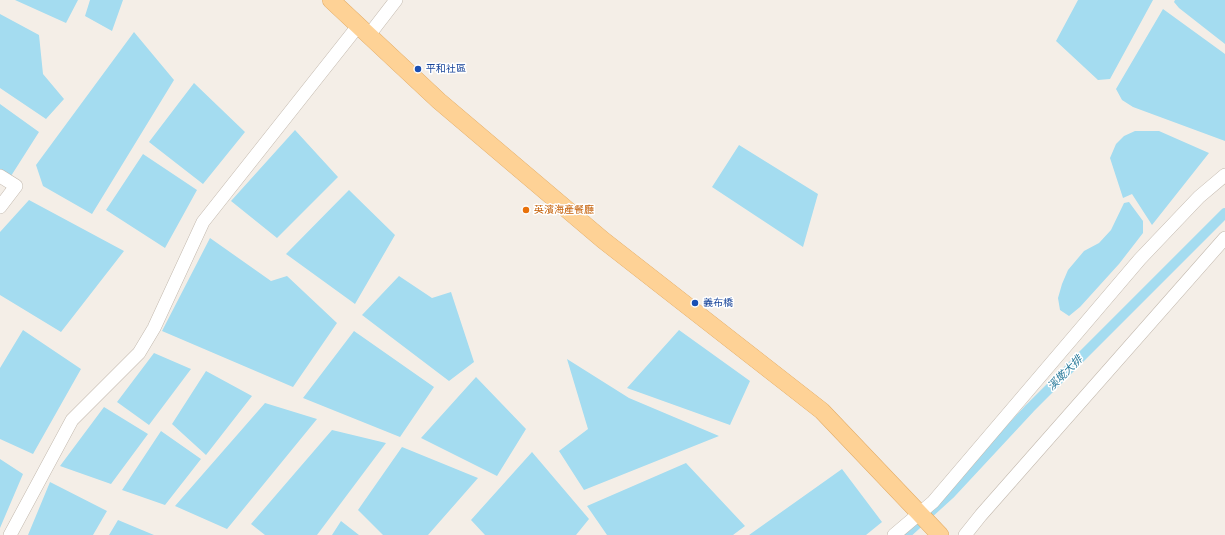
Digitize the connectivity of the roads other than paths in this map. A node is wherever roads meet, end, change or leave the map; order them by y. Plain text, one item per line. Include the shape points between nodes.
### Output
1 (331, 0) edge
2 (396, 0) edge
3 (363, 31) junction
4 (1225, 175) edge
5 (0, 176) edge
6 (0, 207) edge
7 (1225, 238) edge
8 (922, 515) junction
9 (10, 535) edge
10 (894, 535) edge
11 (940, 535) edge
12 (965, 535) edge

1 - 3 main road
2 - 3 lane
3 - 8 main road via 439,101 603,240 822,411
3 - 9 lane via 203,222 154,328 139,353 72,420
4 - 8 lane via 1199,196 1140,259
5 - 6 lane via 16,186
7 - 12 lane
8 - 10 lane
8 - 11 main road

